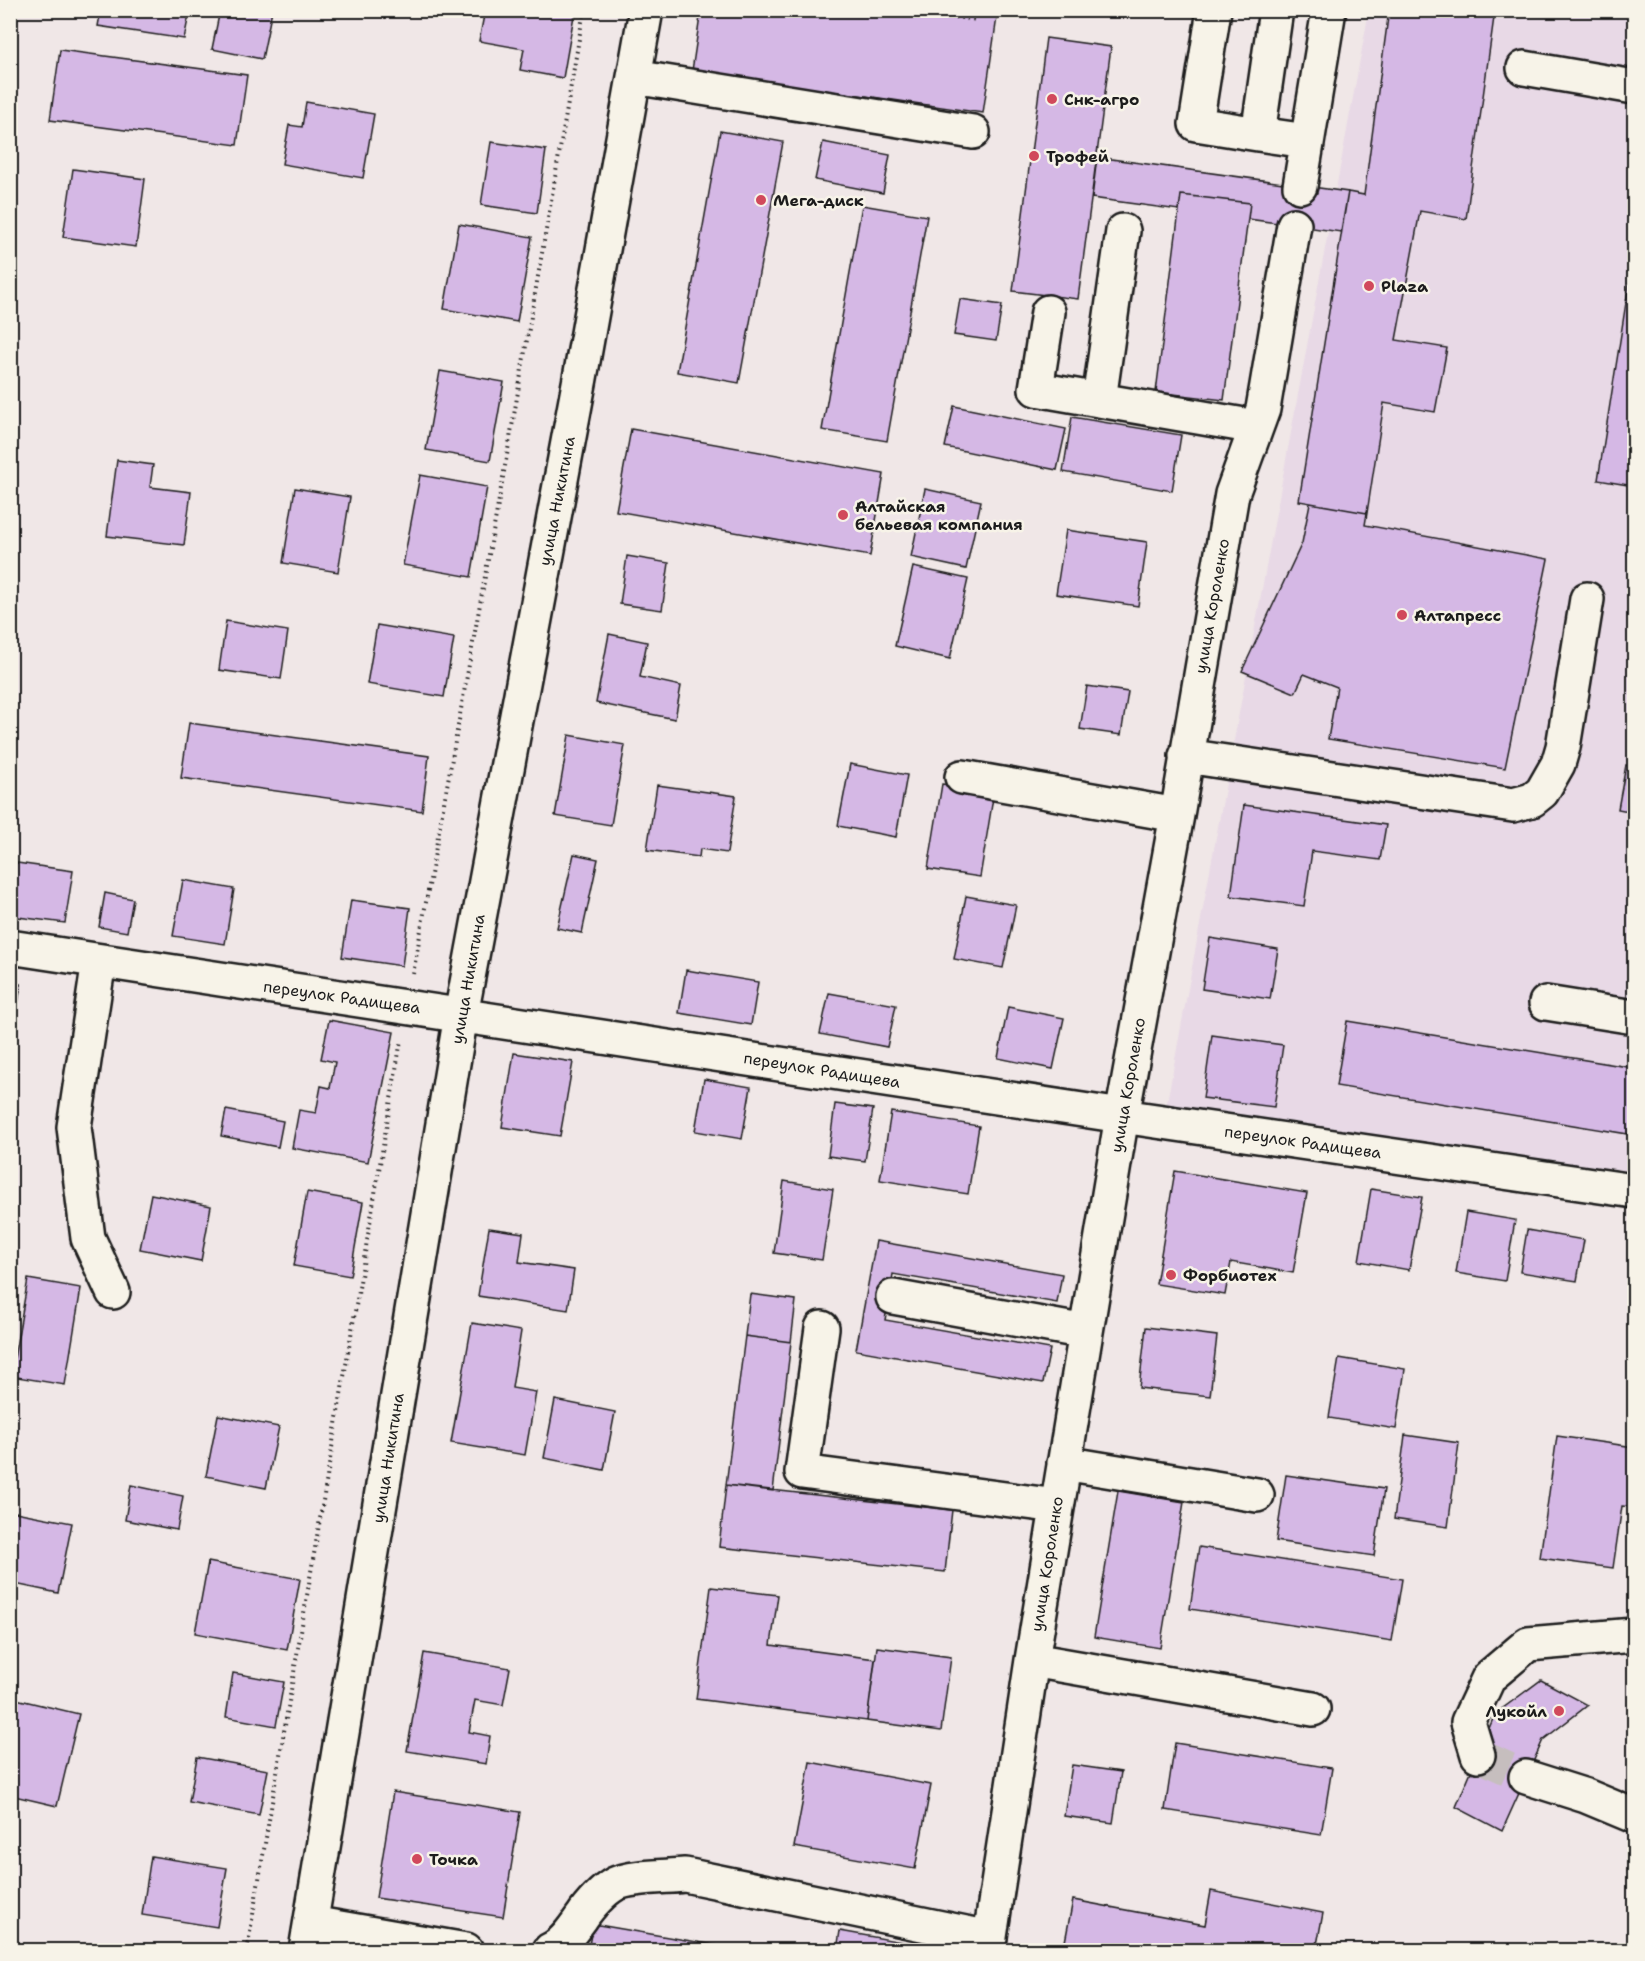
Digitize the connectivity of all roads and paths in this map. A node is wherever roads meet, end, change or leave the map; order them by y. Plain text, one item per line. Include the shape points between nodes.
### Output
1 (584, 10) edge
2 (646, 10) edge
3 (901, 10) edge
4 (1214, 10) edge
5 (1276, 10) edge
6 (1329, 10) edge
7 (978, 20) dead end
8 (1524, 68) dead end
9 (634, 78) junction
10 (1635, 87) edge
11 (973, 132) dead end
12 (1258, 134) junction
13 (1307, 141) junction
14 (1300, 186) dead end
15 (1294, 225) dead end
16 (1123, 231) dead end
17 (1048, 312) dead end
18 (1099, 400) junction
19 (1256, 427) junction
20 (1587, 599) dead end
21 (1186, 756) junction
22 (962, 777) dead end
23 (1177, 815) junction
24 (10, 947) edge
25 (99, 961) junction
26 (1546, 1003) dead end
27 (407, 1007) junction
28 (461, 1015) junction
29 (1635, 1017) edge
30 (1122, 1116) junction
31 (1635, 1191) edge
32 (112, 1292) dead end
33 (893, 1297) dead end
34 (822, 1328) dead end
35 (1086, 1332) junction
36 (1064, 1463) junction
37 (1257, 1495) dead end
38 (1057, 1506) junction
39 (1635, 1635) edge
40 (1032, 1660) junction
41 (1313, 1709) dead end
42 (1478, 1755) dead end
43 (1526, 1777) tunnel mouth
44 (1635, 1816) edge
45 (309, 1937) edge
46 (989, 1944) edge
47 (247, 1950) edge
48 (466, 1950) edge
49 (550, 1950) edge

1 - 27 path
2 - 9 street, улица Никитина
3 - 7 path
4 - 12 street via 1196,124
5 - 12 street
6 - 13 street
8 - 10 street
9 - 11 street
9 - 28 street, улица Никитина
12 - 13 street
13 - 14 street
15 - 19 street, улица Короленко via 1263,409
16 - 18 street
17 - 18 street via 1036,389
18 - 19 street
19 - 21 street, улица Короленко via 1232,494
20 - 21 street via 1563,747 1551,779 1532,800 1513,806
21 - 23 street, улица Короленко
22 - 23 street
23 - 30 street, улица Короленко
24 - 25 street, переулок Радищева
25 - 27 street, переулок Радищева
25 - 32 street via 74,1127 88,1238
26 - 29 street
27 - 28 street, переулок Радищева
27 - 47 path
28 - 30 street, переулок Радищева
28 - 45 street, улица Никитина
30 - 31 street, переулок Радищева
30 - 35 street, улица Короленко
33 - 35 street
34 - 38 street via 802,1472
35 - 36 street, улица Короленко
36 - 37 street
36 - 38 street, улица Короленко
38 - 40 street, улица Короленко
39 - 42 street via 1528,1644 1489,1677 1472,1713 1468,1722
40 - 41 street
40 - 46 street, улица Короленко
43 - 44 street
45 - 48 street
46 - 49 street via 685,1875 615,1884 590,1905 557,1947

